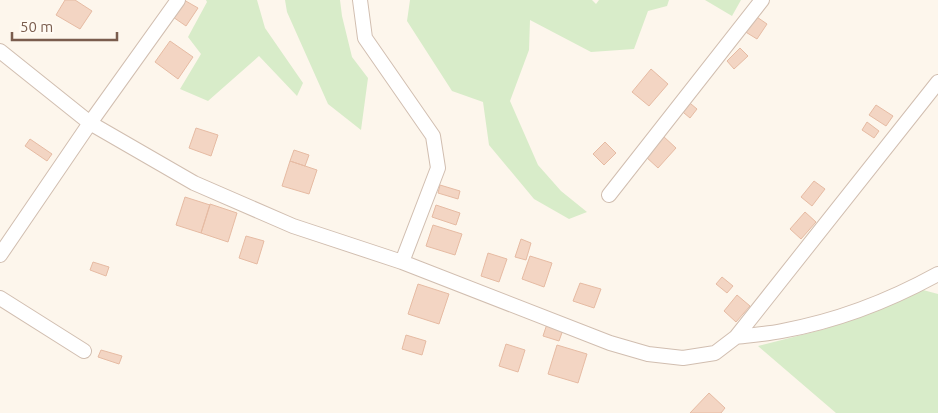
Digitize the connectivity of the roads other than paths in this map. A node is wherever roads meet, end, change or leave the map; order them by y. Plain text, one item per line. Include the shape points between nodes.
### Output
1 (178, 0) edge
2 (360, 0) edge
3 (762, 0) edge
4 (0, 51) edge
5 (938, 82) edge
6 (90, 123) junction
7 (609, 195) dead end
8 (0, 255) edge
9 (402, 262) junction
10 (938, 274) edge
11 (0, 298) edge
12 (736, 337) junction
13 (84, 350) dead end

1 - 6 street
2 - 9 street via 365,38 433,136 438,168
3 - 7 street
4 - 6 street
5 - 12 street
6 - 8 street
6 - 9 street via 194,183 293,226
9 - 12 street via 610,343 648,354 683,358 715,353
10 - 12 street via 877,304 831,320
11 - 13 street

